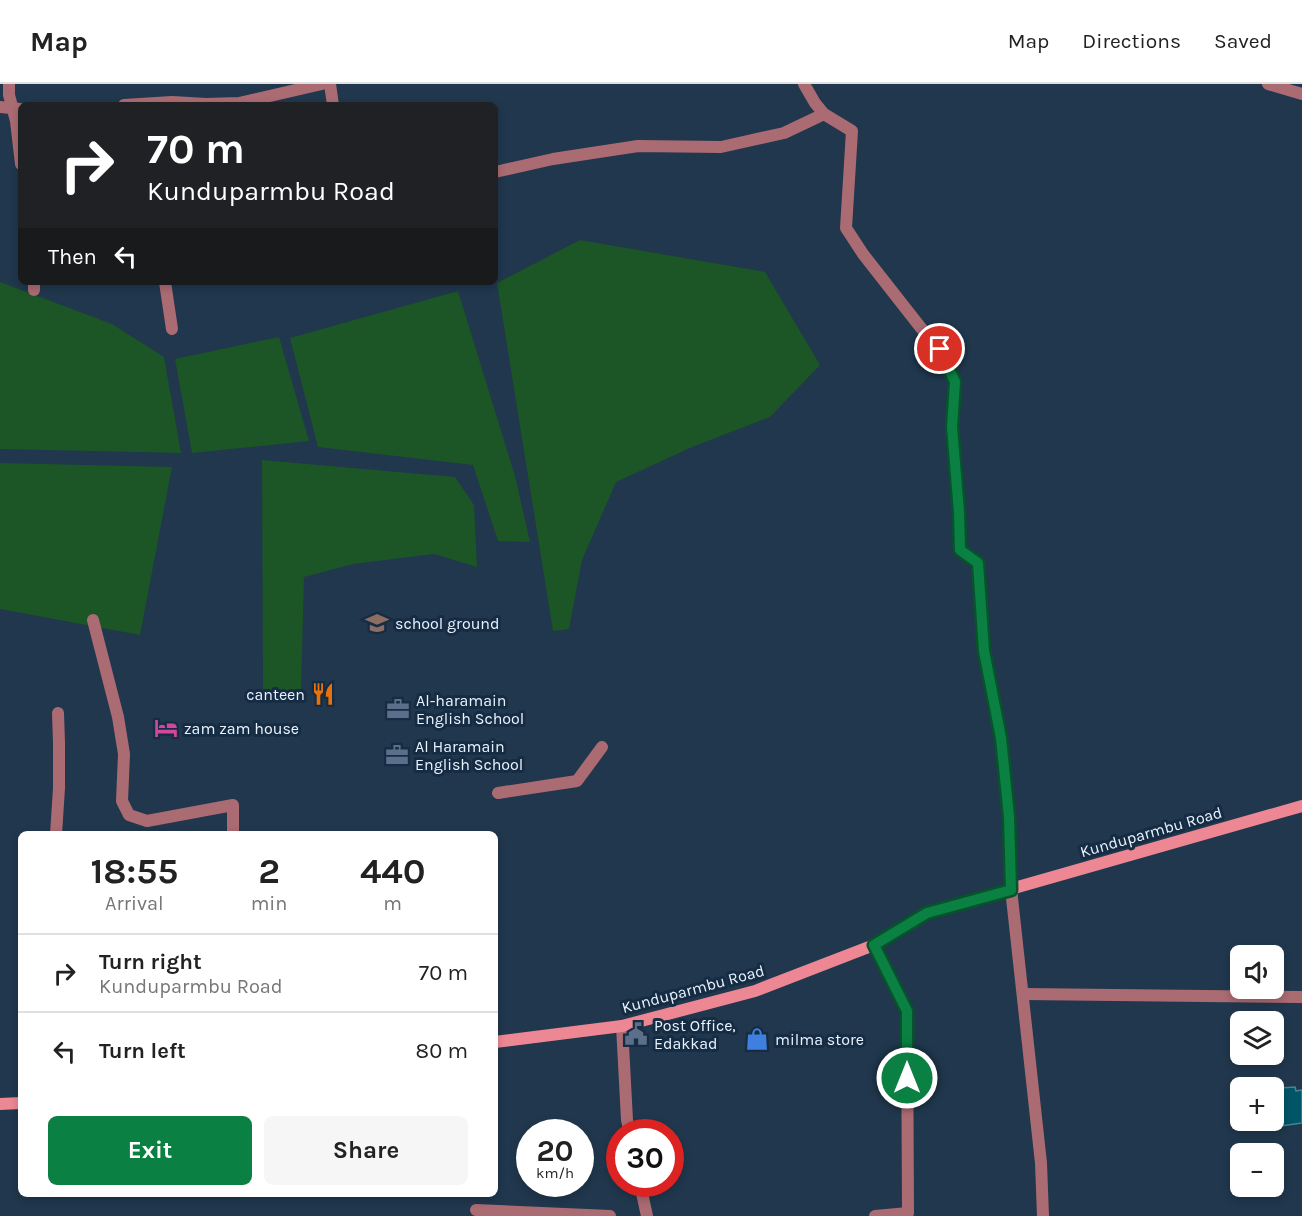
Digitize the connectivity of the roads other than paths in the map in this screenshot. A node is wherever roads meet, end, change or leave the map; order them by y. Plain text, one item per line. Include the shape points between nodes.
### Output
1 (9, 84) edge
2 (322, 84) edge
3 (330, 84) edge
4 (804, 84) edge
5 (1268, 84) edge
6 (1302, 94) edge
7 (243, 102) edge
8 (333, 102) edge
9 (11, 108) edge
10 (824, 114) junction
11 (18, 138) edge
12 (498, 171) edge
13 (165, 285) edge
14 (172, 329) dead end
15 (93, 620) dead end
16 (58, 713) dead end
17 (602, 747) dead end
18 (498, 793) dead end
19 (1302, 806) edge
20 (56, 831) edge
21 (233, 831) edge
22 (1011, 890) junction
23 (874, 945) junction
24 (1023, 994) junction
25 (1302, 997) edge
26 (622, 1026) junction
27 (498, 1042) edge
28 (18, 1102) edge
29 (0, 1104) edge
30 (627, 1119) edge
31 (643, 1197) edge
32 (476, 1210) dead end
33 (610, 1216) edge
34 (647, 1216) edge
35 (875, 1216) edge
36 (1043, 1216) edge

1 - 9 street
2 - 7 street
3 - 8 street
4 - 10 street
5 - 6 street
9 - 11 street
10 - 12 street via 784,133 721,147 638,146
10 - 22 street via 852,130 846,228 940,349 955,382 952,427 960,550 978,563 984,651 1001,738 1008,806
13 - 14 street
15 - 21 street via 118,717 124,754 122,801 129,814 147,821 233,805
16 - 20 street
17 - 18 street via 577,781
19 - 22 main road, Kunduparmbu Road
22 - 23 main road, Kunduparmbu Road via 927,913
22 - 24 street
23 - 26 main road, Kunduparmbu Road via 755,992
23 - 35 street via 907,1011 908,1201 908,1213
24 - 25 street
24 - 36 street
26 - 27 main road, Kunduparmbu Road
26 - 30 street
28 - 29 main road
31 - 34 street
32 - 33 street

